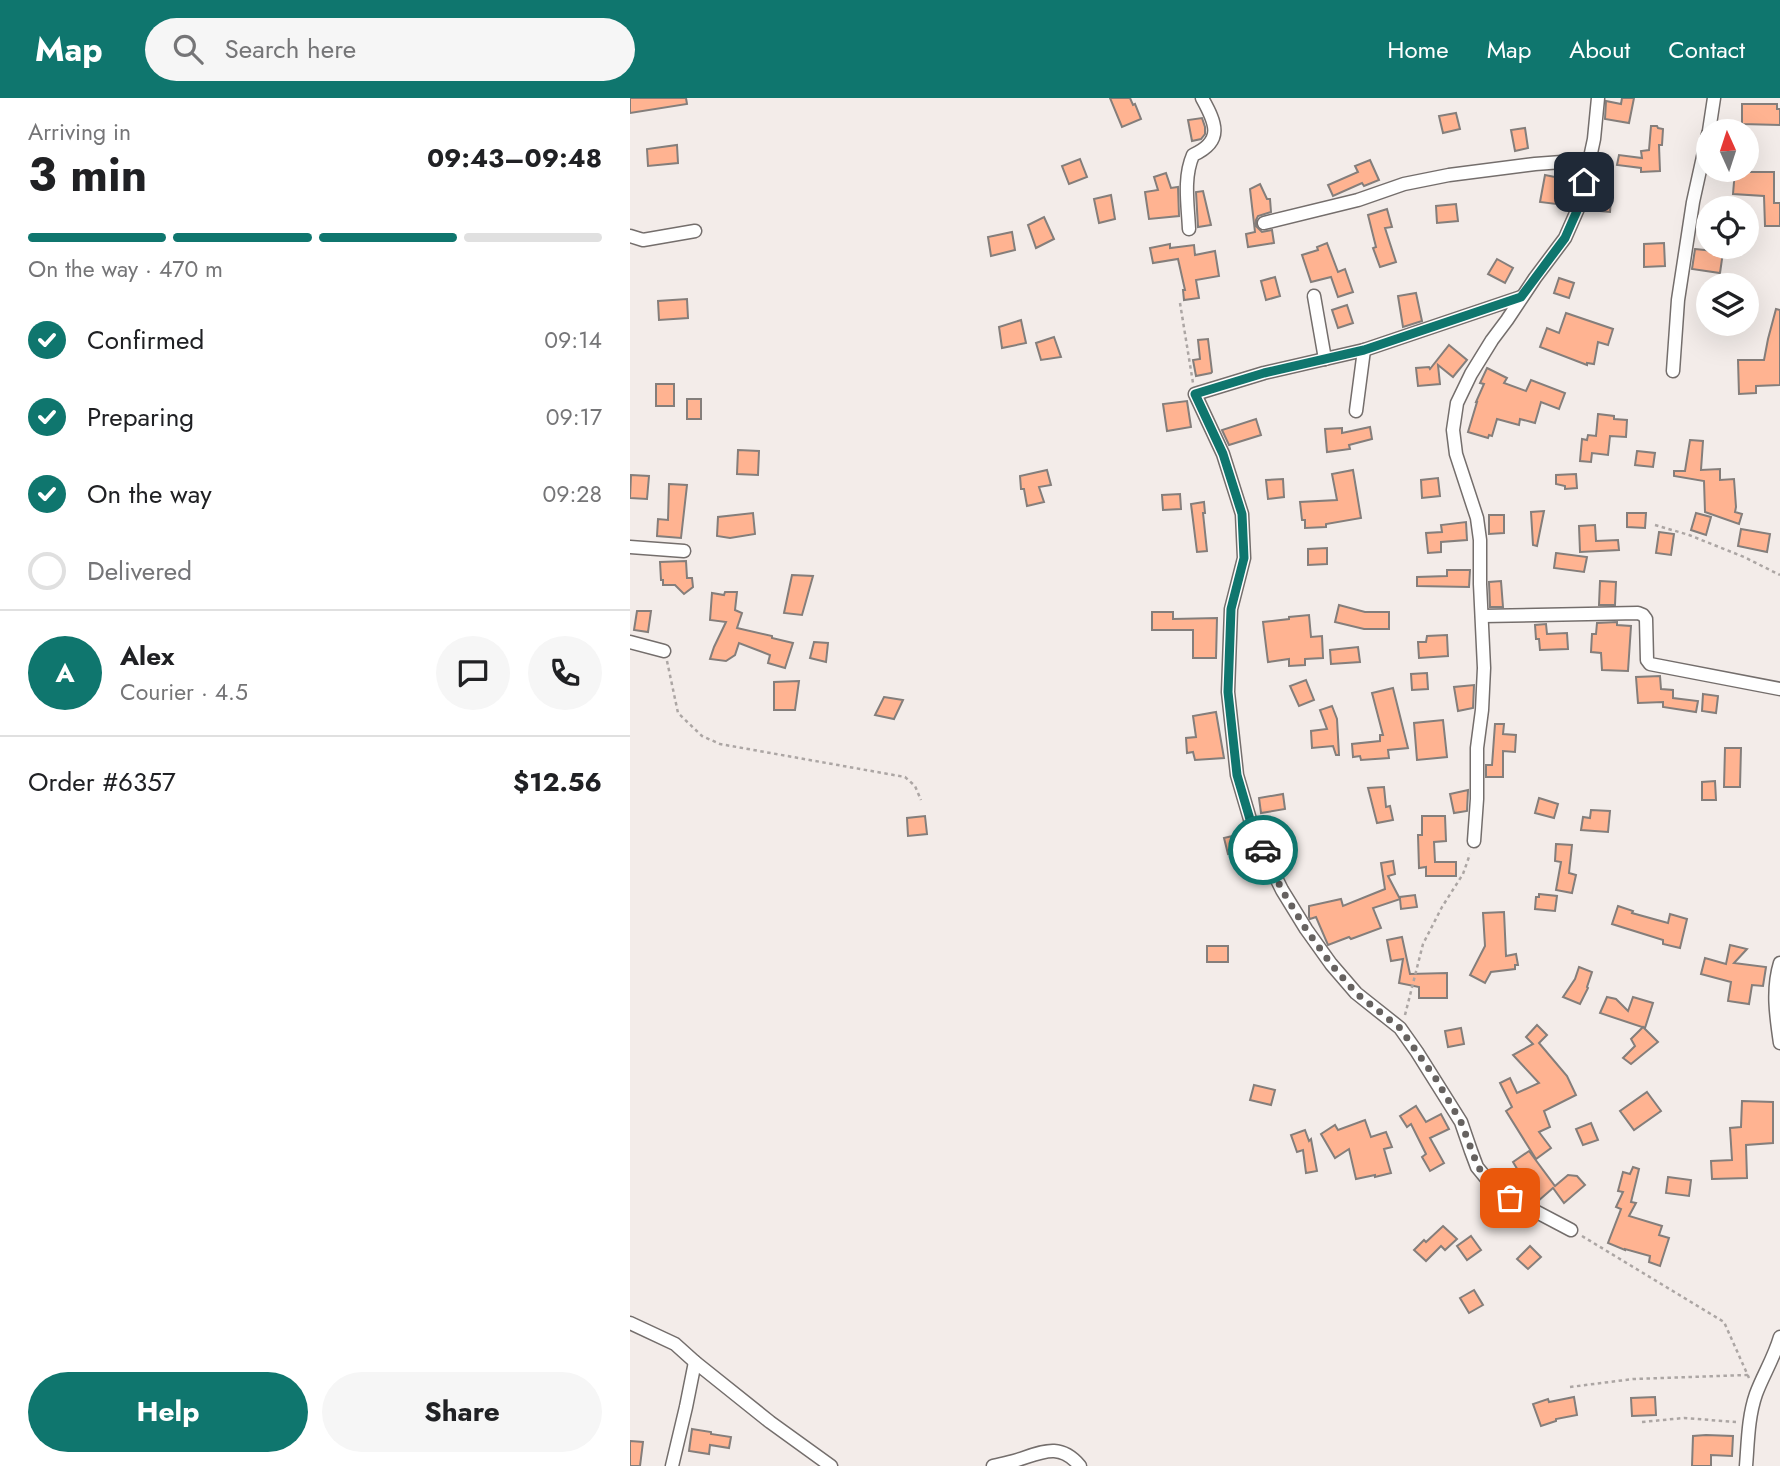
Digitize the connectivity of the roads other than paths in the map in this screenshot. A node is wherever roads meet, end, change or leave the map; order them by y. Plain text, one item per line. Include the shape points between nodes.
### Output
1 (1202, 98) edge
2 (1598, 98) edge
3 (1714, 98) edge
4 (1710, 119) edge
5 (1589, 160) junction
6 (1697, 182) edge
7 (1264, 223) dead end
8 (1189, 229) dead end
9 (695, 231) dead end
10 (630, 236) edge
11 (1314, 296) dead end
12 (1521, 297) junction
13 (1364, 350) junction
14 (1325, 359) junction
15 (1673, 371) dead end
16 (1356, 411) dead end
17 (630, 547) edge
18 (684, 551) dead end
19 (1482, 616) junction
20 (630, 642) edge
21 (664, 651) road end
22 (1780, 688) edge
23 (1474, 841) road end
24 (1780, 962) edge
25 (1780, 1043) edge
26 (1571, 1230) road end
27 (630, 1323) edge
28 (1780, 1338) edge
29 (1777, 1356) edge
30 (695, 1362) junction
31 (672, 1466) edge
32 (831, 1466) edge
33 (993, 1466) edge
34 (1080, 1466) edge
35 (1746, 1466) edge

1 - 8 street via 1214,135 1211,145 1193,155 1189,165
2 - 5 street
3 - 4 street
5 - 7 street via 1404,184
5 - 12 street via 1580,204 1565,238
6 - 15 street via 1678,300
9 - 10 street via 643,240
11 - 14 street
12 - 13 street
12 - 19 street via 1471,374 1457,403 1453,430 1477,518
13 - 14 street
13 - 16 street
14 - 26 street via 1195,394 1223,454 1242,514 1244,558 1231,609 1228,692 1237,775 1254,833 1306,929 1356,993 1400,1028 1461,1122 1486,1178 1510,1198
17 - 18 street
19 - 22 street via 1638,613 1646,619 1650,664
19 - 23 street
20 - 21 street
24 - 25 street via 1775,988
27 - 30 street via 675,1344
28 - 29 street
29 - 35 street via 1756,1394
30 - 31 street
30 - 32 street
33 - 34 street via 1053,1450

